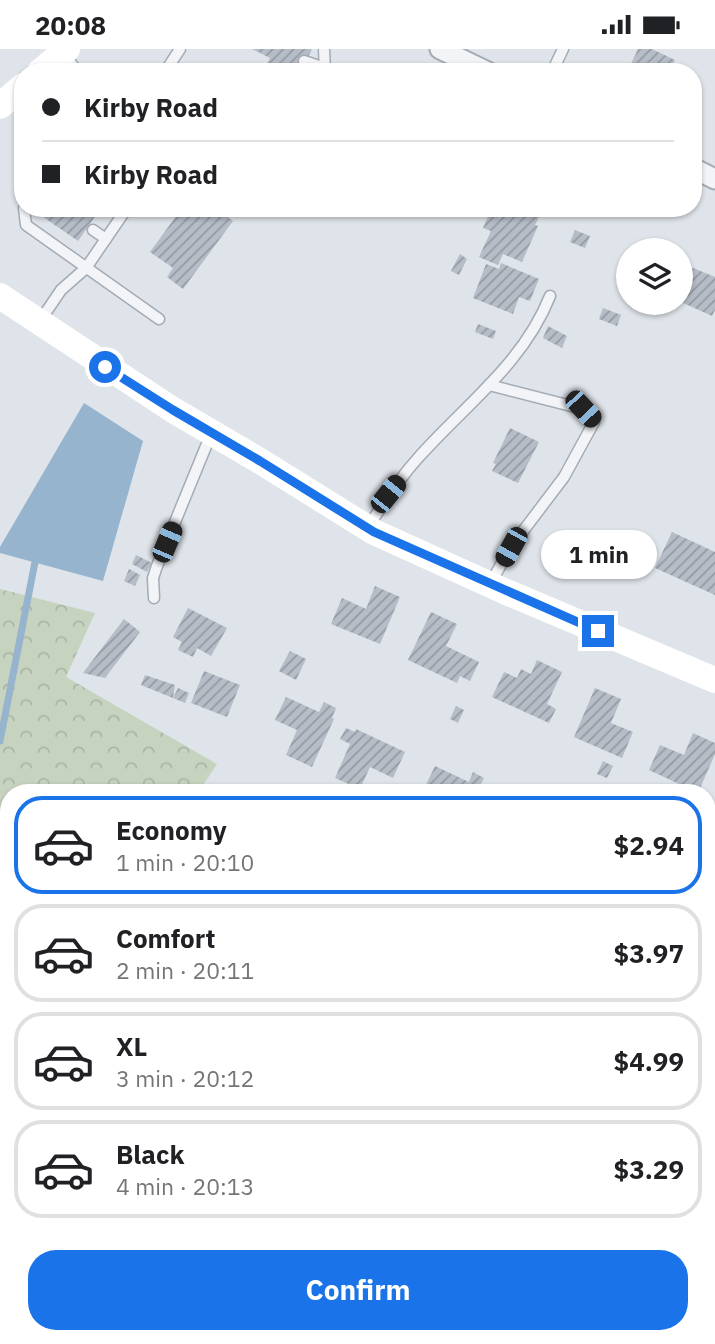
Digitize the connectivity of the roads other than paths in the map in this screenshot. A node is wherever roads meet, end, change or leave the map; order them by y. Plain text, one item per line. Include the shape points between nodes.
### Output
1 (440, 49) edge
2 (304, 61) dead end
3 (309, 63) edge
4 (469, 63) edge
5 (14, 94) edge
6 (0, 106) edge
7 (25, 217) edge
8 (118, 217) edge
9 (93, 230) dead end
10 (106, 239) junction
11 (86, 268) junction
12 (0, 296) edge
13 (550, 296) dead end
14 (159, 320) dead end
15 (39, 322) junction
16 (489, 386) junction
17 (211, 433) junction
18 (368, 529) junction
19 (490, 585) junction
20 (154, 598) dead end
21 (715, 680) edge

1 - 4 street
2 - 3 lane
5 - 6 main road
7 - 11 lane via 26,225
8 - 10 lane
9 - 10 lane
10 - 11 lane
11 - 14 lane
11 - 15 lane via 61,290
12 - 15 main road
13 - 16 lane via 541,319
15 - 17 main road
16 - 18 lane via 418,457 388,494
16 - 19 lane via 583,409 594,422 564,477 511,547
17 - 18 main road
17 - 20 lane via 156,566
18 - 19 main road
19 - 21 main road

